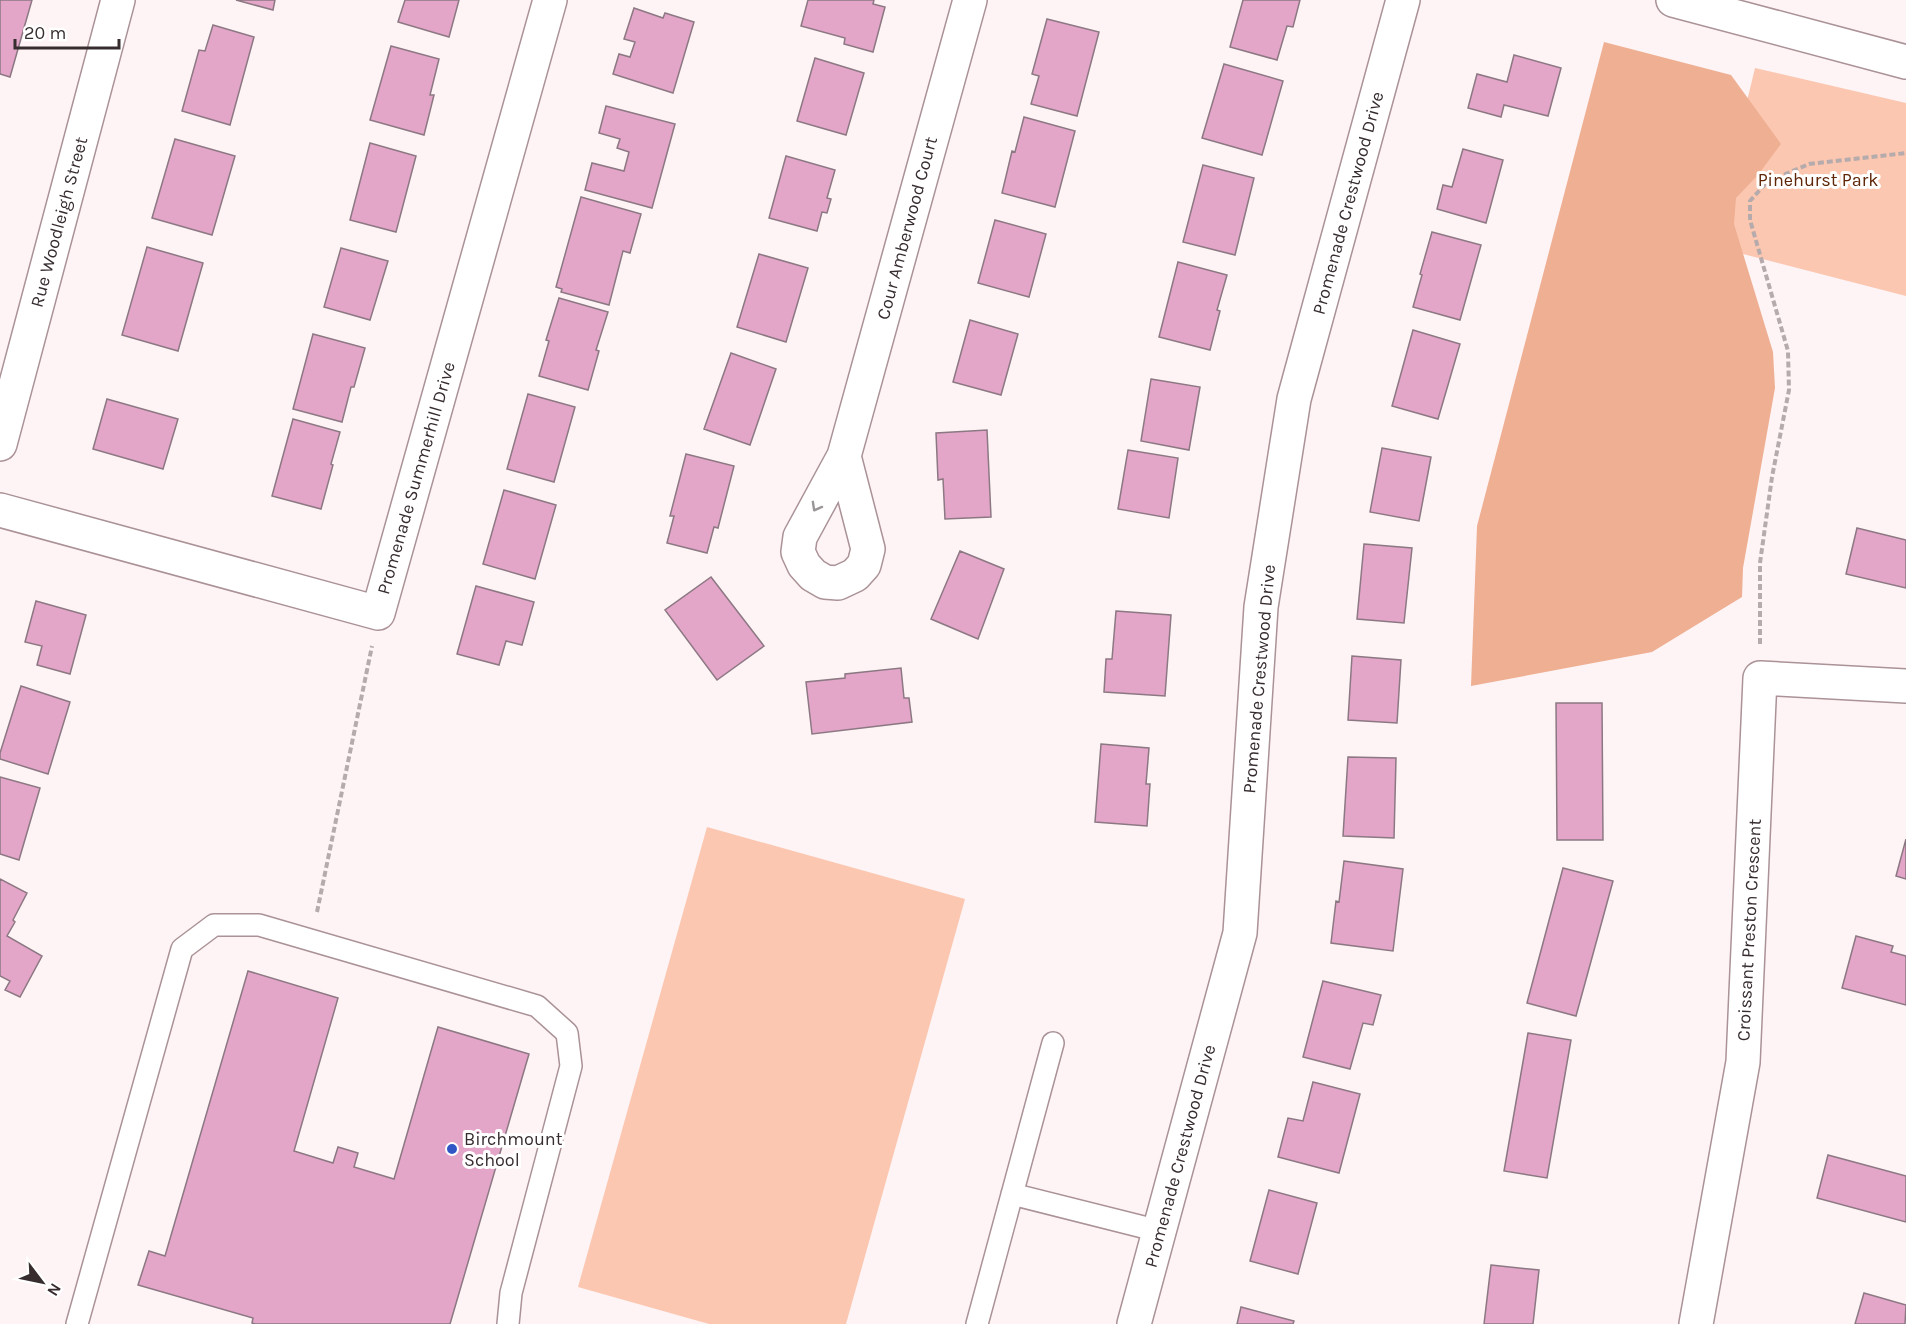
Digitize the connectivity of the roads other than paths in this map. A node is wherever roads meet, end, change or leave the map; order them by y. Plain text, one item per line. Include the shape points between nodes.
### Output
1 (118, 0) edge
2 (550, 0) edge
3 (970, 0) edge
4 (1403, 0) edge
5 (1673, 0) edge
6 (1906, 62) edge
7 (0, 444) edge
8 (844, 456) dead end
9 (0, 510) edge
10 (1906, 686) edge
11 (1053, 1042) dead end
12 (1012, 1194) junction
13 (1159, 1231) junction
14 (77, 1324) edge
15 (508, 1324) edge
16 (978, 1324) edge
17 (1134, 1324) edge
18 (1696, 1324) edge

1 - 7 street, Rue Woodleigh Street
2 - 9 street, Promenade Summerhill Drive via 378,614
3 - 8 street, Cour Amberwood Court
4 - 13 street, Promenade Crestwood Drive via 1294,399 1261,607 1240,933
5 - 6 street
10 - 18 street, Croissant Preston Crescent via 1760,678 1743,1062
11 - 12 lane
12 - 13 lane
12 - 16 lane
13 - 17 street, Promenade Crestwood Drive
14 - 15 lane via 182,949 214,925 259,925 537,1006 567,1033 571,1066 511,1293

